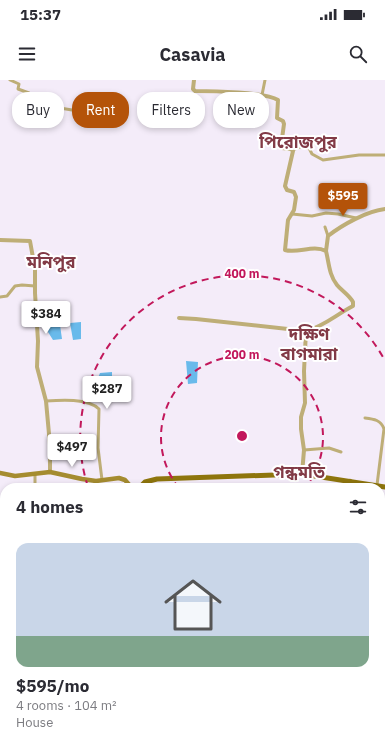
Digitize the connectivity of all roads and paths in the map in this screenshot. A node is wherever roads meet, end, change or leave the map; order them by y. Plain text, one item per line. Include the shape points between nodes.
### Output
1 (10, 80) edge
2 (194, 80) edge
3 (265, 80) edge
4 (222, 92) edge
5 (263, 92) edge
6 (269, 97) edge
7 (72, 110) dead end
8 (292, 150) junction
9 (385, 155) edge
10 (385, 209) edge
11 (292, 214) junction
12 (356, 218) junction
13 (325, 227) dead end
14 (328, 236) junction
15 (0, 240) edge
16 (326, 251) junction
17 (35, 286) junction
18 (0, 297) edge
19 (179, 318) dead end
20 (306, 331) junction
21 (46, 401) junction
22 (365, 418) dead end
23 (304, 450) junction
24 (341, 452) dead end
25 (50, 472) junction
26 (0, 473) edge
27 (35, 474) junction
28 (302, 474) junction
29 (102, 480) junction
30 (350, 481) joint
31 (36, 483) edge
32 (128, 483) edge
33 (144, 483) edge
34 (364, 483) edge
35 (377, 483) edge

1 - 7 street via 19,84 18,88 32,97 48,102 48,106
2 - 4 street via 195,90
3 - 5 street
6 - 8 street via 278,100 277,118 284,124 281,146
8 - 9 street via 300,147 309,148 312,154 323,160 359,155
8 - 11 street via 285,186 294,192 296,197
10 - 12 street
11 - 12 street via 312,216 326,213
11 - 16 street via 288,220 286,250
12 - 14 street
13 - 14 street
14 - 16 street
15 - 17 street via 31,241 36,269
16 - 20 street via 333,277 354,305 318,327
17 - 18 street via 15,286 7,296
17 - 21 street via 37,367
19 - 20 street
20 - 23 street via 305,403 301,423
21 - 25 street
21 - 29 street via 82,401 99,409 98,448
22 - 35 street via 378,420 384,429
23 - 24 street via 329,448
23 - 28 street
25 - 27 main road
25 - 29 main road
26 - 27 main road via 15,476
27 - 31 street
28 - 30 main road
28 - 33 main road via 157,480
29 - 32 main road via 119,478
30 - 34 main road

